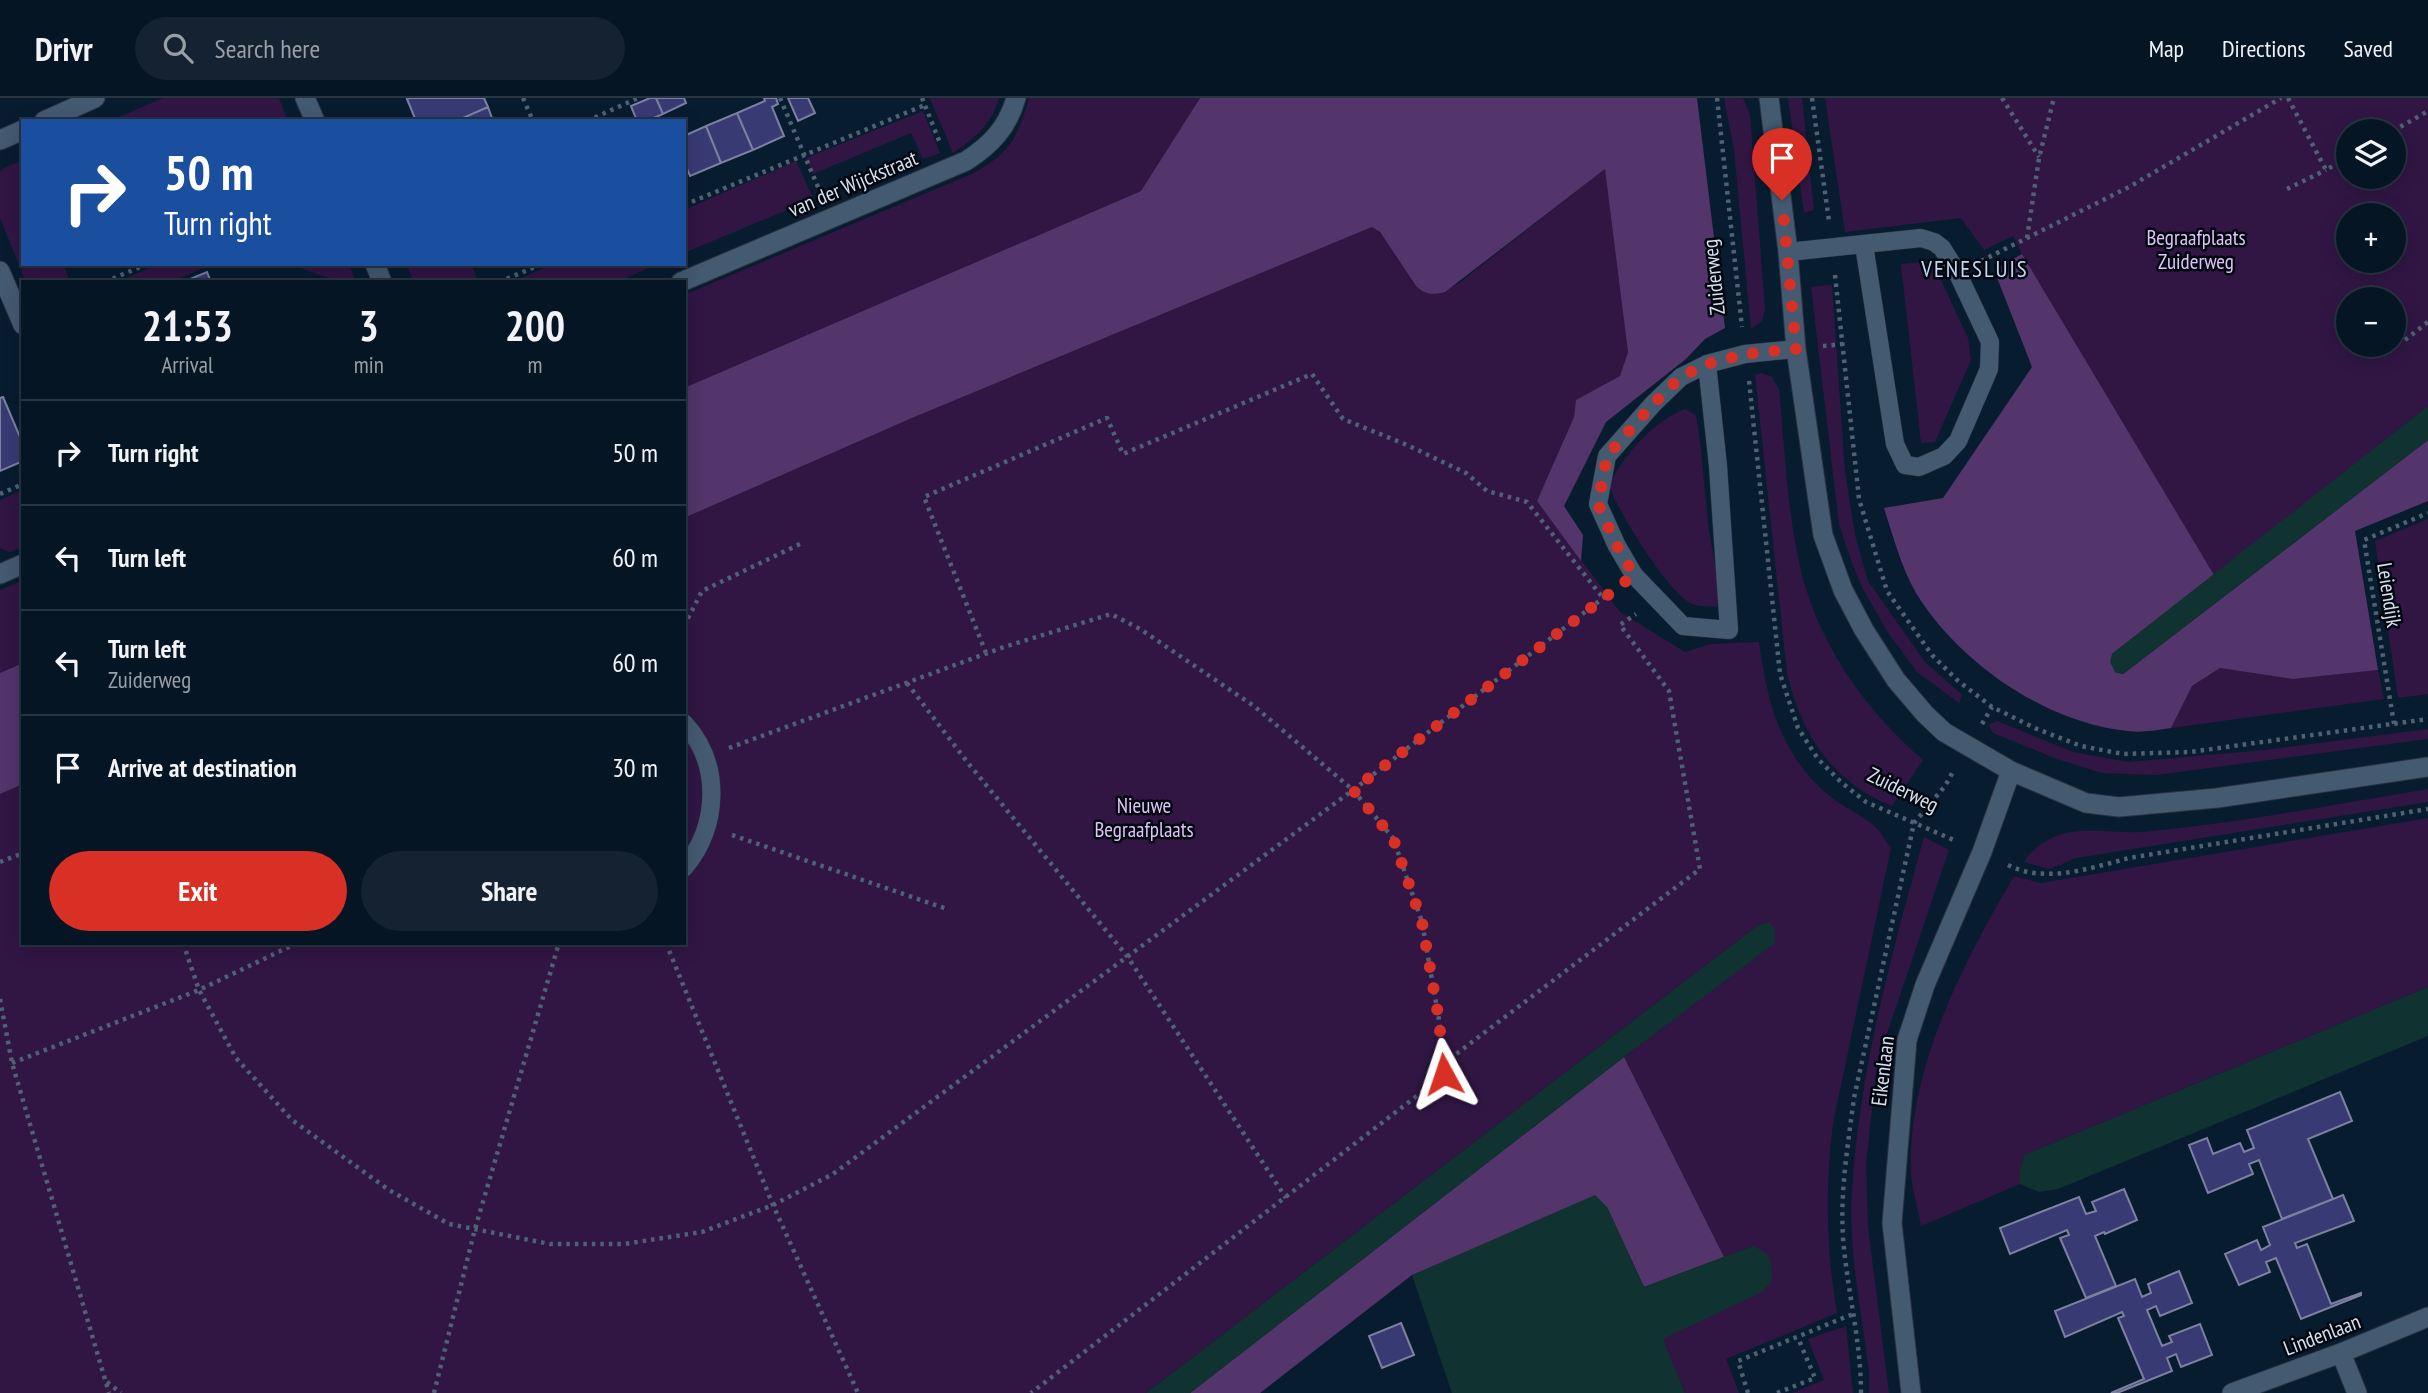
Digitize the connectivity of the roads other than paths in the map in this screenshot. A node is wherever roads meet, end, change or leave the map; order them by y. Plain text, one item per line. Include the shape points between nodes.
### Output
1 (95, 98) edge
2 (305, 98) edge
3 (1016, 98) edge
4 (1769, 98) edge
5 (48, 119) edge
6 (314, 119) edge
7 (21, 131) edge
8 (0, 140) edge
9 (1864, 245) junction
10 (1788, 252) junction
11 (0, 271) edge
12 (686, 280) edge
13 (21, 320) edge
14 (1796, 349) junction
15 (1707, 364) junction
16 (21, 565) edge
17 (0, 574) edge
18 (686, 725) edge
19 (2428, 766) edge
20 (2011, 771) junction
21 (686, 866) edge
22 (2428, 1317) edge
23 (2340, 1353) junction
24 (1911, 1393) edge
25 (2232, 1393) edge
26 (2357, 1393) edge

1 - 5 street
2 - 6 street
3 - 12 street, van der Wijckstraat via 1002,131 966,161
4 - 10 street
7 - 8 street
9 - 9 lane via 1895,444 1905,465 1919,467 1944,456 1958,441 1989,369 1990,342 1942,248 1921,239
9 - 10 lane
10 - 14 street
11 - 13 street
14 - 15 lane via 1745,354
14 - 20 street via 1823,535 1843,590 1881,658 1925,715 1944,732
15 - 15 lane via 1718,466 1729,630 1684,626 1634,575 1598,504 1607,456 1681,377
16 - 17 street
18 - 21 lane via 706,757 712,791 708,827
19 - 20 street via 2217,798 2119,807 2086,803
20 - 24 street, Eikenlaan via 1983,852 1934,962 1908,1040 1892,1223
22 - 23 street, Lindenlaan
23 - 25 street, Lindenlaan
23 - 26 street

